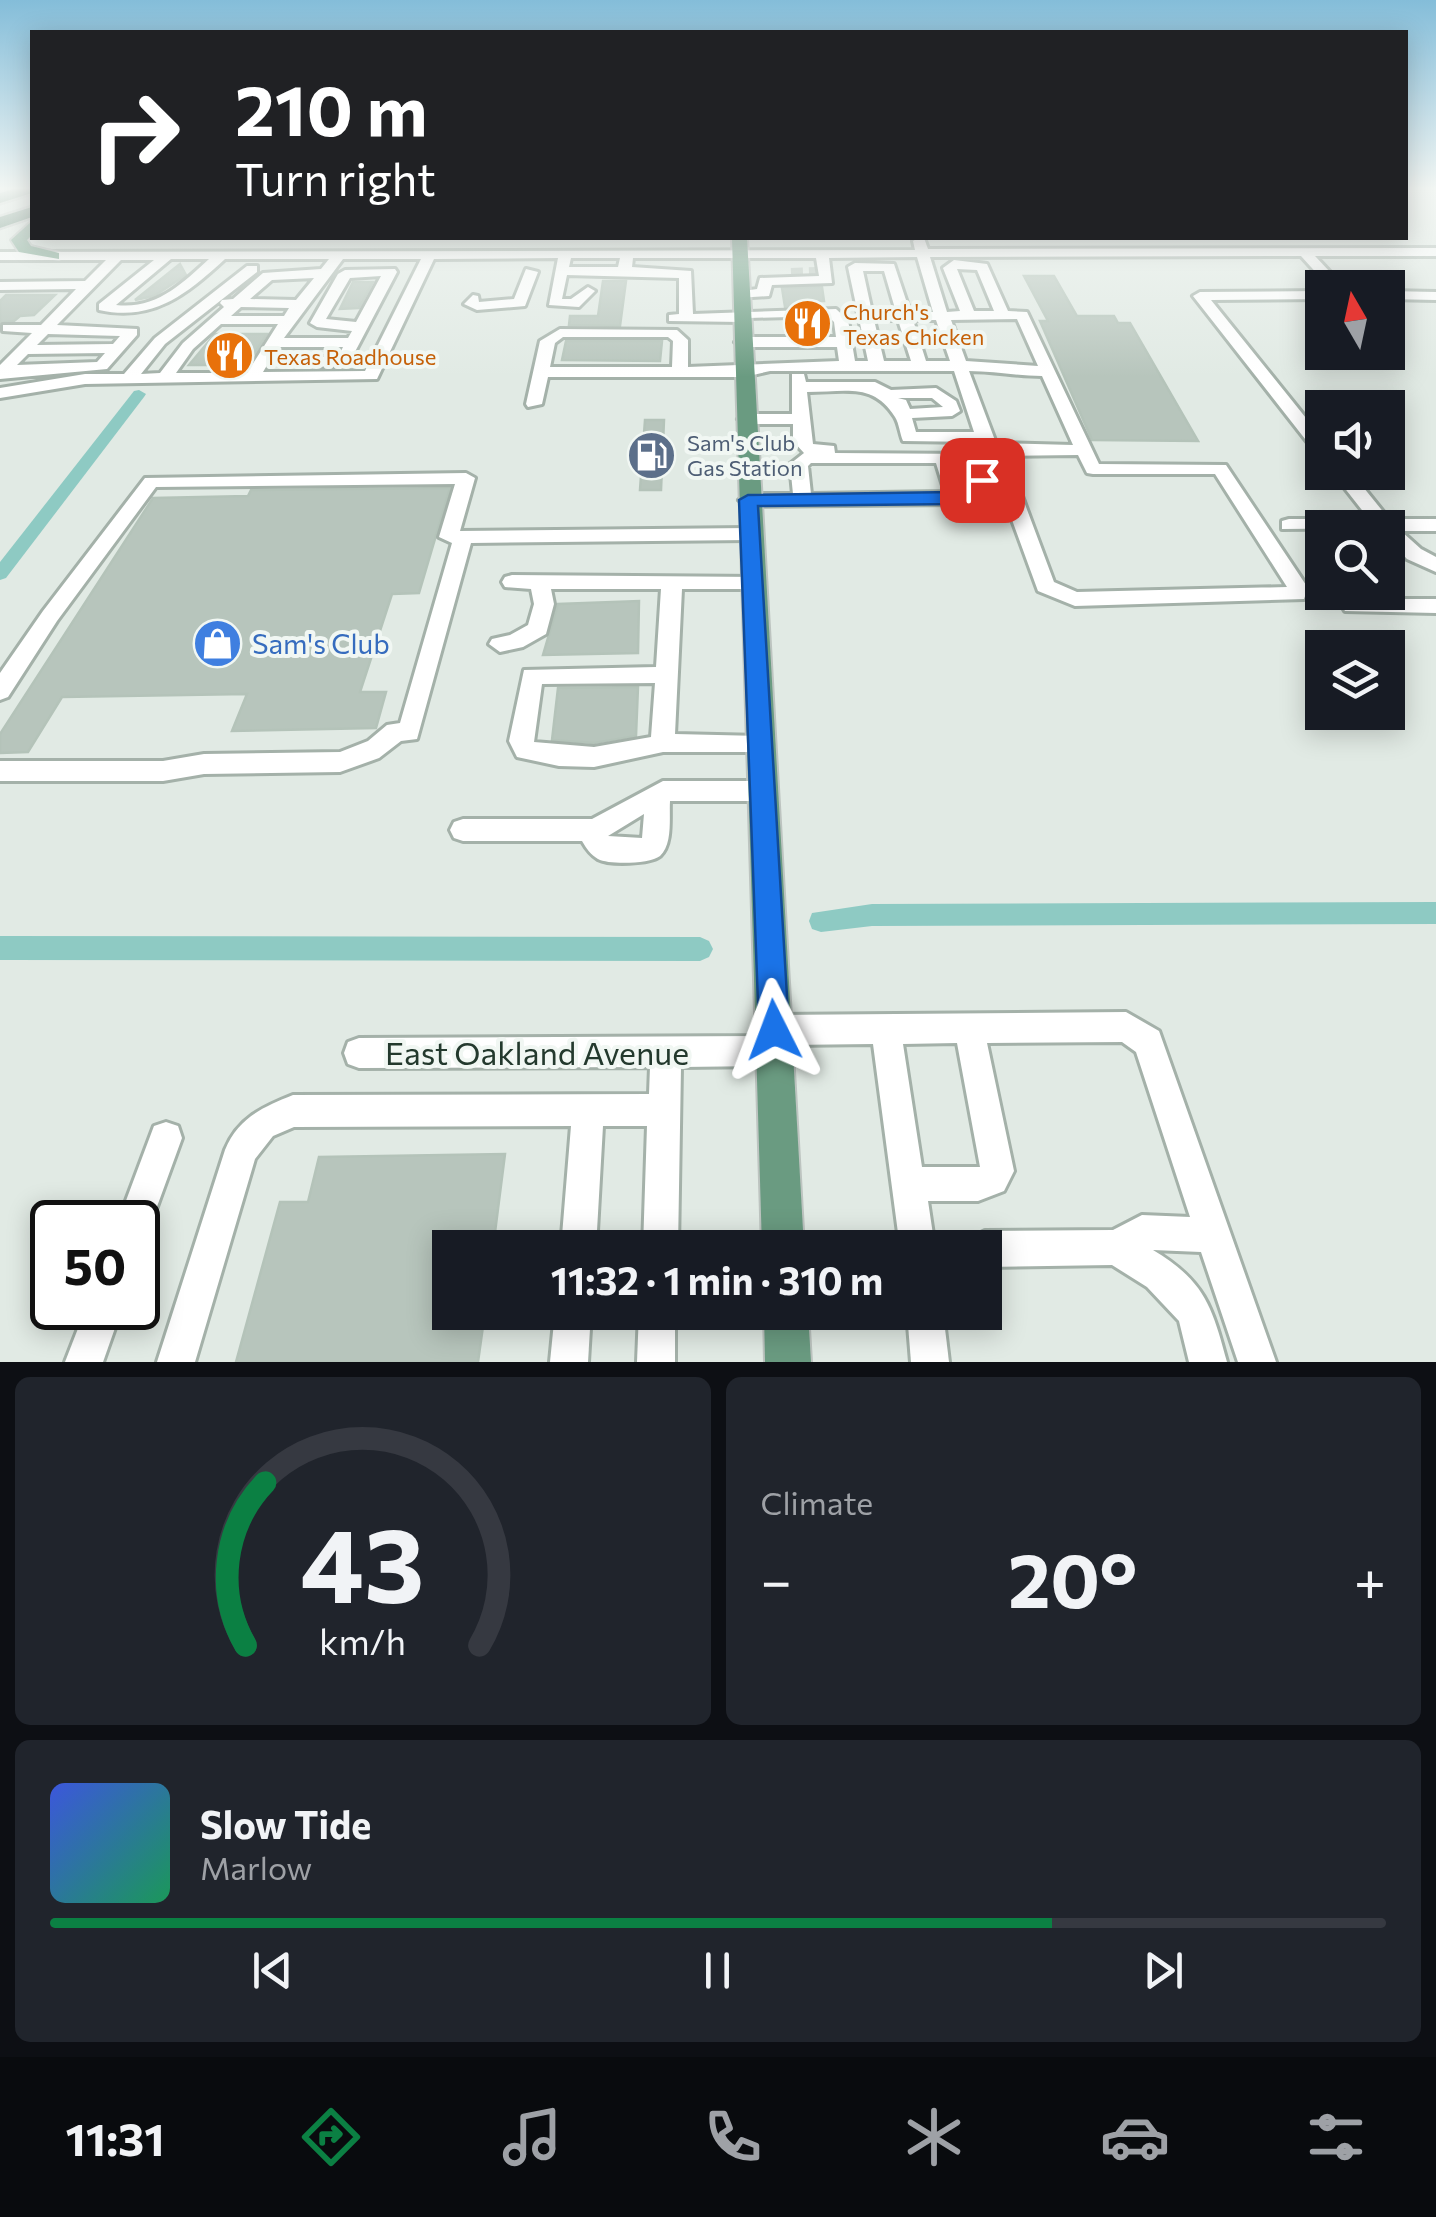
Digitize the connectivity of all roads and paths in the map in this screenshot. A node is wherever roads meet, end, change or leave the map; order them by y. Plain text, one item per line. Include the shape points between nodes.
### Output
1 (32, 251) edge
2 (461, 251) edge
3 (894, 251) edge
4 (922, 251) edge
5 (1076, 251) edge
6 (1143, 251) edge
7 (1363, 251) edge
8 (1436, 252) edge
9 (1145, 253) junction
10 (1366, 253) junction
11 (340, 254) junction
12 (430, 254) junction
13 (459, 254) junction
14 (566, 254) junction
15 (628, 254) junction
16 (1306, 254) junction
17 (222, 255) junction
18 (264, 255) junction
19 (0, 256) edge
20 (53, 256) junction
21 (117, 256) junction
22 (168, 256) junction
23 (822, 266) junction
24 (153, 267) junction
25 (784, 268) junction
26 (327, 270) junction
27 (1321, 270) edge
28 (561, 271) junction
29 (624, 271) junction
30 (202, 272) junction
31 (348, 272) junction
32 (370, 272) junction
33 (531, 272) dead end
34 (386, 281) junction
35 (416, 281) junction
36 (590, 281) junction
37 (88, 285) junction
38 (0, 286) edge
39 (252, 288) junction
40 (310, 288) junction
41 (1305, 295) edge
42 (1405, 295) edge
43 (1436, 296) edge
44 (172, 299) junction
45 (473, 299) dead end
46 (209, 302) junction
47 (234, 304) junction
48 (298, 304) junction
49 (104, 307) junction
50 (61, 312) junction
51 (751, 314) edge
52 (866, 316) junction
53 (904, 316) junction
54 (942, 316) junction
55 (969, 316) junction
56 (1003, 316) junction
57 (640, 318) dead end
58 (686, 318) junction
59 (218, 320) junction
60 (288, 320) junction
61 (361, 327) junction
62 (42, 331) junction
63 (10, 332) edge
64 (353, 342) junction
65 (844, 342) junction
66 (274, 343) junction
67 (119, 348) junction
68 (24, 350) junction
69 (877, 366) junction
70 (920, 366) junction
71 (854, 369) junction
72 (256, 370) junction
73 (962, 371) junction
74 (1048, 371) junction
75 (1, 372) edge
76 (541, 372) junction
77 (680, 372) junction
78 (128, 378) junction
79 (165, 378) junction
80 (798, 382) junction
81 (895, 385) junction
82 (0, 393) edge
83 (534, 404) dead end
84 (903, 414) junction
85 (746, 419) junction
86 (800, 419) junction
87 (1305, 428) edge
88 (909, 438) junction
89 (990, 444) junction
90 (1084, 450) junction
91 (944, 458) junction
92 (904, 464) dead end
93 (1356, 490) edge
94 (912, 498) junction
95 (956, 498) junction
96 (748, 500) junction
97 (803, 500) junction
98 (1372, 510) edge
99 (1436, 525) edge
100 (1288, 526) dead end
101 (1305, 526) edge
102 (1405, 526) edge
103 (749, 534) junction
104 (463, 537) junction
105 (1405, 545) edge
106 (1436, 565) edge
107 (512, 582) dead end
108 (540, 582) junction
109 (672, 582) junction
110 (752, 582) junction
111 (1405, 606) edge
112 (1436, 606) edge
113 (667, 675) junction
114 (532, 676) junction
115 (0, 691) edge
116 (663, 743) junction
117 (760, 745) junction
118 (0, 771) edge
119 (762, 790) junction
120 (658, 793) junction
121 (464, 830) dead end
122 (595, 830) junction
123 (886, 1029) junction
124 (969, 1029) junction
125 (774, 1041) junction
126 (666, 1052) junction
127 (359, 1053) dead end
128 (588, 1110) junction
129 (664, 1110) junction
130 (166, 1138) dead end
131 (908, 1184) junction
132 (144, 1200) edge
133 (579, 1230) edge
134 (661, 1230) edge
135 (782, 1230) edge
136 (915, 1230) edge
137 (1214, 1235) junction
138 (1116, 1247) junction
139 (1002, 1249) edge
140 (96, 1330) edge
141 (572, 1330) edge
142 (657, 1330) edge
143 (787, 1330) edge
144 (927, 1330) edge
145 (84, 1362) edge
146 (176, 1362) edge
147 (569, 1362) edge
148 (656, 1362) edge
149 (788, 1362) edge
150 (930, 1362) edge
151 (1208, 1362) edge
152 (1258, 1362) edge

1 - 20 main road
2 - 13 street
3 - 23 street
4 - 54 street
5 - 9 street
6 - 9 street
7 - 10 street
8 - 10 street
9 - 16 street
10 - 16 street
11 - 12 street
11 - 18 street
11 - 26 street
12 - 13 street
12 - 35 street
13 - 14 street
14 - 15 street
14 - 28 street
15 - 29 street
15 - 51 street
16 - 27 street
17 - 18 street
17 - 22 street
17 - 30 street
18 - 46 street
19 - 20 street
20 - 21 street
21 - 22 street
21 - 37 street
22 - 24 street
23 - 25 street
23 - 25 street via 827,280
24 - 30 street
24 - 49 street
25 - 51 street
25 - 51 street
26 - 31 street
26 - 39 street via 274,274
26 - 40 street
28 - 36 street
28 - 36 street via 556,304 578,302
29 - 36 street
29 - 58 street via 686,274
30 - 44 street
31 - 32 street
31 - 61 street via 316,322
32 - 34 street via 390,272
32 - 34 street via 351,275 330,320 358,318
33 - 45 street via 523,300 514,306 477,306
34 - 35 street
34 - 61 street
35 - 72 street via 371,376
37 - 38 street
37 - 50 street
39 - 40 street
39 - 47 street
40 - 48 street
41 - 87 street via 1200,296
42 - 43 street
44 - 46 street
44 - 49 street via 145,310
46 - 47 street
46 - 78 street via 151,348
47 - 48 street
47 - 59 street
48 - 60 street
49 - 50 street
50 - 62 street
51 - 58 street
51 - 65 street
51 - 65 street via 828,316
51 - 71 street via 770,366
51 - 77 street
51 - 80 street via 773,377
51 - 85 main road
52 - 53 street
52 - 53 street via 856,267 861,264 889,266
52 - 69 street
53 - 54 street
53 - 70 street
54 - 55 street
54 - 73 street
55 - 56 street
55 - 56 street via 954,264 982,267
56 - 74 street via 1022,316
57 - 58 street
59 - 60 street
59 - 79 street
60 - 66 street
61 - 64 street
62 - 63 street
62 - 67 street via 132,332
62 - 68 street
64 - 66 street
64 - 72 street via 343,362
65 - 71 street
66 - 72 street
67 - 68 street
67 - 75 street via 107,363 84,370
68 - 75 street
69 - 70 street
69 - 71 street
70 - 73 street
71 - 80 street
71 - 81 street
72 - 79 street
73 - 74 street via 987,377
73 - 81 street
73 - 89 street
74 - 90 street
76 - 77 street
76 - 77 street via 556,362 566,333 672,333 681,340
76 - 83 street
78 - 79 street
78 - 82 street
80 - 84 street via 876,387
80 - 86 street
81 - 84 street
81 - 84 street via 936,393 952,411
84 - 88 street
85 - 86 street
85 - 96 main road
86 - 88 street via 807,449 903,450 911,446
88 - 89 street
89 - 90 street
89 - 90 street via 1045,586 1058,595 1297,594 1226,472 1093,469
91 - 95 street
91 - 95 street via 972,460 982,480 978,490
91 - 97 street via 807,458 799,464
92 - 94 street
93 - 98 street
94 - 95 street
94 - 97 street
96 - 97 street
96 - 103 main road
99 - 102 street
100 - 101 street
103 - 104 street
103 - 110 main road
104 - 115 street via 449,537 466,478 151,482
104 - 118 street via 408,732 395,732 362,757 163,771
105 - 106 street
107 - 108 street
108 - 109 street
108 - 114 street via 538,629 500,644 522,658
109 - 110 street
109 - 113 street
110 - 117 main road
111 - 112 street
113 - 114 street
113 - 116 street
114 - 116 street via 521,741 526,750 633,754
116 - 117 street
117 - 119 main road
119 - 120 street
119 - 125 main road
120 - 122 street
120 - 122 street via 650,849 605,850
121 - 122 street
123 - 124 street, East Oakland Avenue
123 - 125 street, East Oakland Avenue
123 - 131 street
124 - 131 street via 997,1170 978,1184
124 - 137 street, East Oakland Avenue via 1126,1028 1148,1042
125 - 126 street, East Oakland Avenue
125 - 135 main road
126 - 127 street, East Oakland Avenue
126 - 129 street
128 - 129 street
128 - 133 street
128 - 146 street via 294,1111 262,1125 241,1150
129 - 134 street
130 - 132 street
131 - 136 street
137 - 138 street via 1142,1232
137 - 152 street, East Oakland Avenue
138 - 139 street
138 - 151 street via 1160,1274 1195,1311
140 - 145 street
141 - 147 street
142 - 148 street
143 - 149 main road
144 - 150 street

